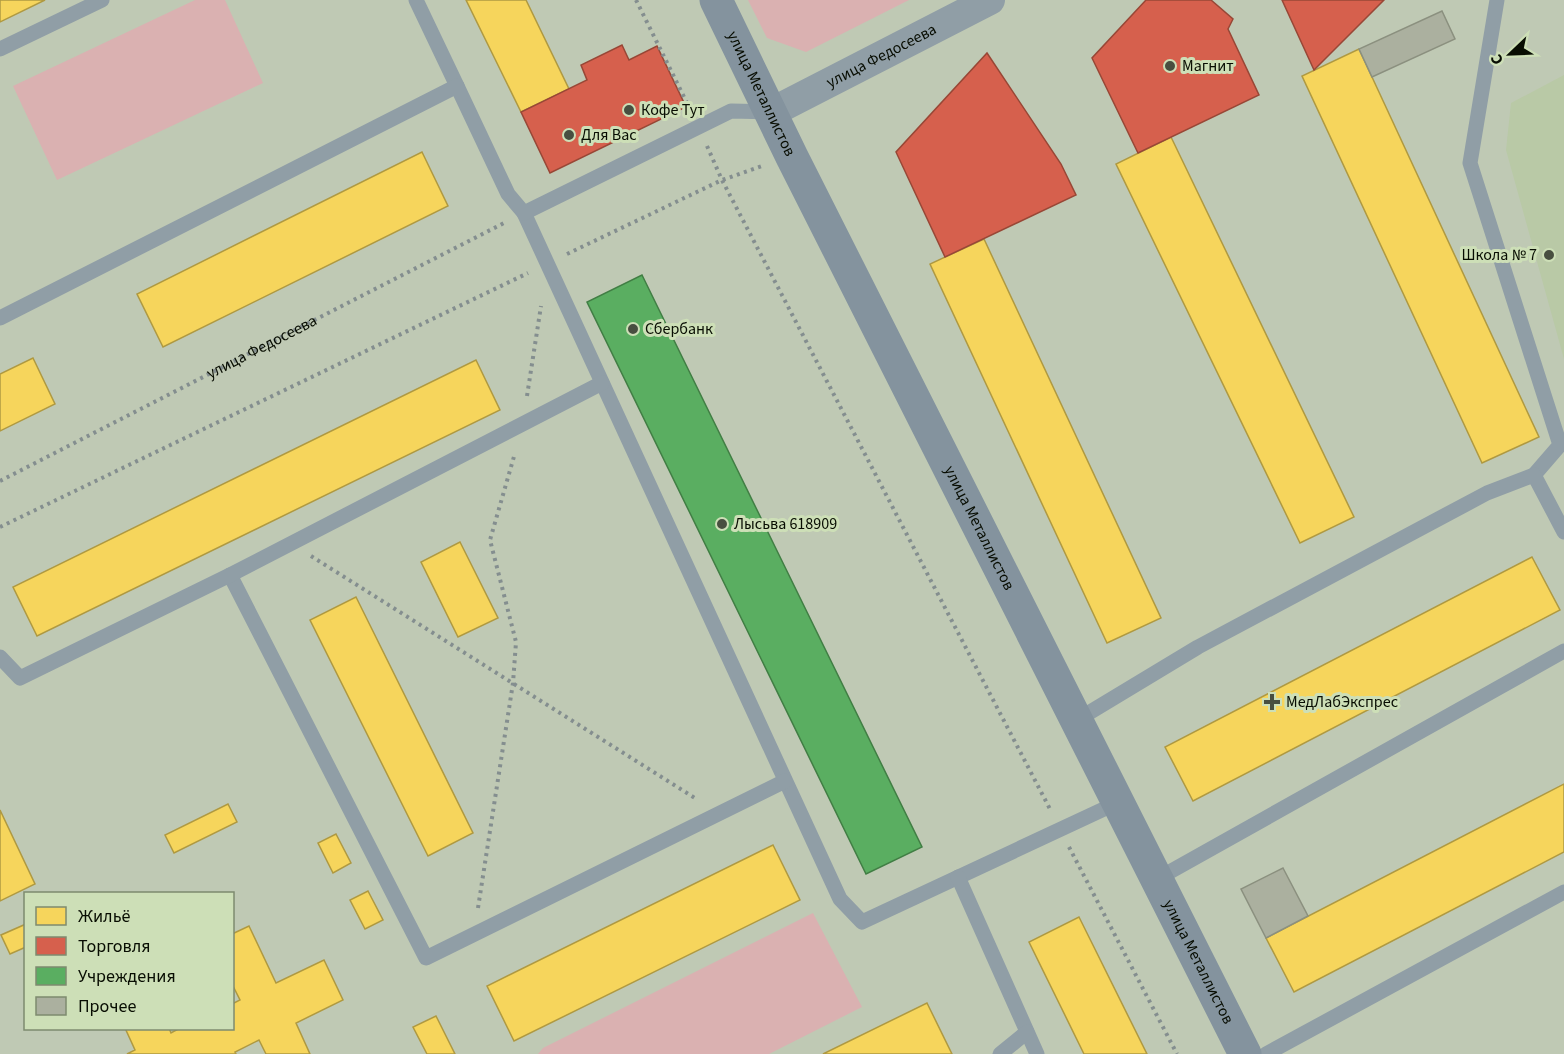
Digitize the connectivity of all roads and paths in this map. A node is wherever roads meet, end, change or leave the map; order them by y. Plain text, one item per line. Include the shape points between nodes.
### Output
1 (102, 0) edge
2 (416, 0) edge
3 (636, 0) edge
4 (716, 0) edge
5 (990, 0) edge
6 (1497, 0) edge
7 (0, 49) edge
8 (457, 86) junction
9 (772, 112) junction
10 (699, 127) junction
11 (792, 157) junction
12 (722, 180) junction
13 (524, 213) junction
14 (548, 264) junction
15 (0, 318) edge
16 (602, 383) junction
17 (523, 425) junction
18 (1533, 475) junction
19 (0, 481) edge
20 (0, 527) edge
21 (1564, 532) edge
22 (291, 544) junction
23 (230, 575) junction
24 (1564, 651) edge
25 (0, 657) edge
26 (513, 683) junction
27 (1077, 720) junction
28 (786, 781) junction
29 (1119, 802) junction
30 (719, 813) junction
31 (1060, 830) junction
32 (958, 878) junction
33 (1157, 879) junction
34 (1564, 892) edge
35 (474, 935) junction
36 (1027, 1032) junction
37 (1000, 1054) edge
38 (1037, 1054) edge
39 (1177, 1054) edge
40 (1245, 1054) edge
41 (1266, 1054) edge

1 - 7 lane
2 - 8 lane
3 - 10 path
4 - 9 street, улица Металлистов
5 - 9 street, улица Федосеева
6 - 18 lane via 1470,163 1560,445
8 - 13 lane via 508,195
8 - 15 lane
9 - 10 lane via 731,111
9 - 11 street, улица Металлистов
10 - 12 path
10 - 13 lane
11 - 12 path
11 - 27 street, улица Металлистов
12 - 14 path
12 - 31 path
13 - 14 lane
13 - 19 path, улица Федосеева
14 - 16 lane
14 - 17 path
14 - 20 path
16 - 17 lane
16 - 28 lane
17 - 22 lane
17 - 26 path via 490,540 516,642
18 - 21 lane
18 - 27 lane via 1487,493 1198,647
22 - 23 lane
22 - 26 path
23 - 25 lane via 20,678
23 - 35 lane via 426,958
24 - 33 lane
26 - 30 path
26 - 35 path
27 - 29 street, улица Металлистов
28 - 30 lane
28 - 32 lane via 840,899 862,922
29 - 31 lane
29 - 33 street, улица Металлистов
30 - 35 lane
31 - 32 lane
31 - 39 path
32 - 36 lane
33 - 40 street, улица Металлистов
34 - 41 lane
36 - 37 lane
36 - 38 lane

